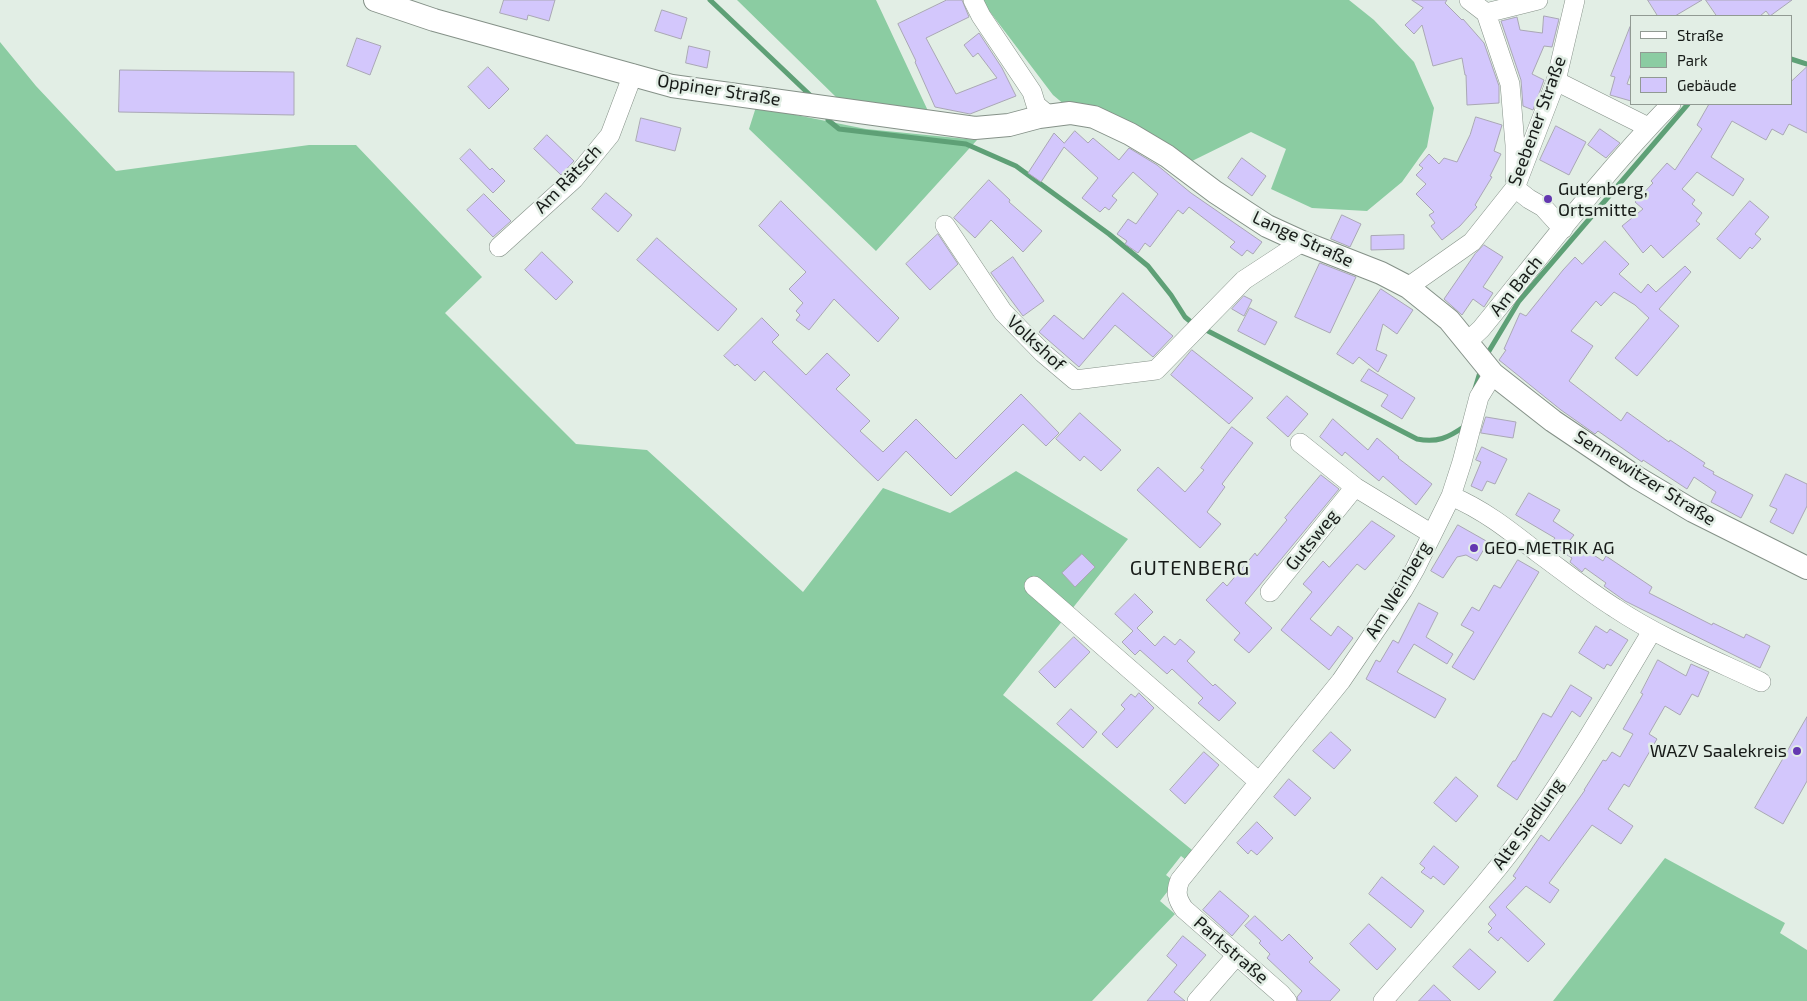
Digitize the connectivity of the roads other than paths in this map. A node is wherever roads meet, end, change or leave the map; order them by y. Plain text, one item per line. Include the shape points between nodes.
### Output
1 (375, 0) edge
2 (973, 0) edge
3 (1469, 0) edge
4 (1538, 0) edge
5 (1575, 0) edge
6 (1486, 13) junction
7 (633, 74) junction
8 (1556, 80) junction
9 (1670, 105) edge
10 (1060, 114) junction
11 (1648, 128) junction
12 (1515, 188) junction
13 (945, 225) dead end
14 (1563, 229) junction
15 (1302, 242) junction
16 (499, 246) dead end
17 (1408, 287) junction
18 (1480, 358) junction
19 (1300, 443) dead end
20 (1355, 487) junction
21 (1451, 496) junction
22 (1432, 534) junction
23 (1807, 568) edge
24 (1034, 586) dead end
25 (1270, 592) dead end
26 (1652, 631) junction
27 (1761, 682) dead end
28 (1258, 782) junction
29 (1177, 897) joint
30 (1237, 955) junction
31 (1197, 1001) edge
32 (1287, 1001) edge
33 (1383, 1001) edge

1 - 7 street, Oppiner Straße via 434,20
2 - 10 street via 1032,92 1036,104
3 - 6 street
4 - 6 street
5 - 8 street, Seebener Straße
6 - 12 street via 1510,84
7 - 10 street, Oppiner Straße via 672,86 975,128 1009,125
7 - 16 street, Am Rätsch via 610,135 574,179
8 - 11 street
8 - 12 street, Seebener Straße
9 - 11 street, Am Bach
10 - 15 street, Lange Straße via 1094,117 1130,134 1267,226
11 - 14 street, Am Bach
12 - 14 street via 1543,207
12 - 17 street, Seebener Straße via 1472,242
13 - 15 street, Volkshof via 1003,312 1043,353 1076,380 1156,370 1244,280
14 - 18 street, Am Bach via 1482,329
15 - 17 street, Lange Straße
17 - 18 street, Lange Straße via 1449,320
18 - 21 street, Am Weinberg via 1479,396
18 - 23 street, Sennewitzer Straße via 1553,421 1636,477 1693,511
19 - 20 street
20 - 22 street
20 - 25 street, Gutsweg
21 - 22 street, Am Weinberg
21 - 26 street via 1492,517 1563,572
22 - 28 street, Am Weinberg via 1403,590 1341,680
24 - 28 street
26 - 27 street
26 - 33 street, Alte Siedlung via 1537,815 1479,890
28 - 29 street, Am Weinberg via 1180,880 1176,888
29 - 30 street, Parkstraße via 1184,909
30 - 31 street
30 - 32 street, Parkstraße

